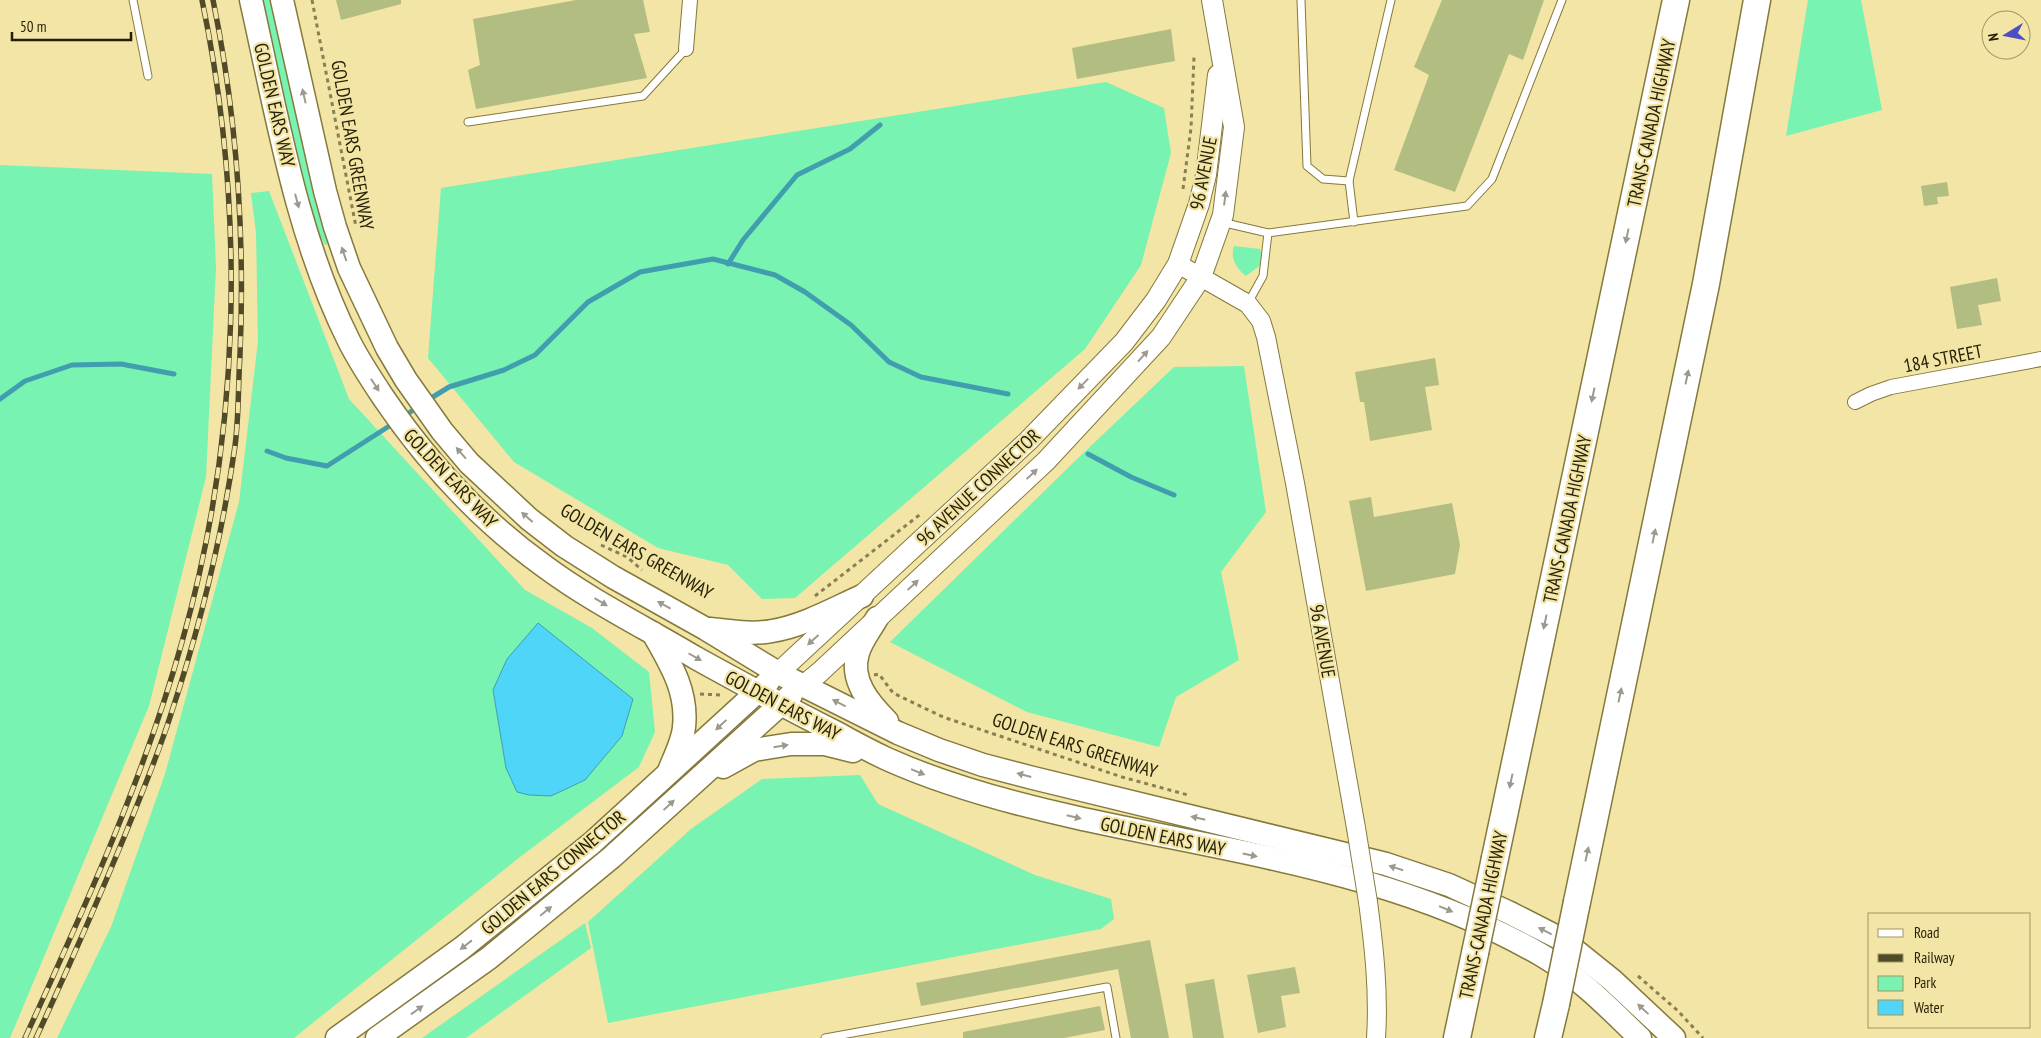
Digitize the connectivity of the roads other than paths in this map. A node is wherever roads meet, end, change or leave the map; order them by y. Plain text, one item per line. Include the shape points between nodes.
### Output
1 (133, 0) edge
2 (251, 0) edge
3 (282, 0) edge
4 (690, 0) edge
5 (1212, 0) edge
6 (1301, 0) edge
7 (1391, 0) edge
8 (1562, 0) edge
9 (1676, 0) edge
10 (1757, 0) edge
11 (686, 48) joint
12 (1221, 53) junction
13 (148, 76) dead end
14 (468, 122) dead end
15 (1349, 181) junction
16 (1221, 222) junction
17 (1354, 222) junction
18 (1268, 233) junction
19 (1178, 264) junction
20 (1201, 277) junction
21 (1248, 304) junction
22 (2041, 359) edge
23 (1855, 402) dead end
24 (862, 596) junction
25 (877, 618) junction
26 (706, 629) junction
27 (652, 632) junction
28 (778, 673) junction
29 (803, 686) junction
30 (757, 692) junction
31 (780, 704) junction
32 (898, 733) junction
33 (885, 758) junction
34 (667, 774) junction
35 (690, 786) junction
36 (337, 1038) edge
37 (377, 1038) edge
38 (825, 1038) edge
39 (1116, 1038) edge
40 (1376, 1038) edge
41 (1457, 1038) edge
42 (1548, 1038) edge
43 (1640, 1038) edge
44 (1674, 1038) edge

1 - 13 lane
2 -> 27 main road, GOLDEN EARS WAY via 307,234 325,288 364,368 409,434 474,507 512,542 547,569
26 -> 3 main road, GOLDEN EARS WAY via 613,577 529,519 469,463 425,409 387,348 349,268 335,227
4 - 11 street
5 - 12 main road, 96 AVENUE
6 - 15 lane via 1307,166 1323,179
7 - 15 lane
8 - 17 lane via 1492,179 1467,206
9 -> 41 highway, TRANS-CANADA HIGHWAY, bridge
42 -> 10 highway, bridge via 1706,284
11 - 14 lane via 643,96
16 -> 12 main road, 96 AVENUE via 1234,127
12 - 19 main road, 96 AVENUE via 1206,175
15 - 17 lane
16 - 18 lane
16 - 20 main road, 96 AVENUE
17 - 18 lane
18 - 21 lane via 1263,276
19 - 20 street, 96 AVENUE
19 -> 24 main road, 96 AVENUE CONNECTOR via 1156,300 1117,349 1028,441
20 - 21 street, 96 AVENUE
25 -> 20 main road, 96 AVENUE CONNECTOR via 1052,454 1161,337
21 - 40 street, 96 AVENUE, bridge via 1261,321 1271,356 1356,828 1375,956
22 - 23 street, 184 STREET via 1891,387
24 - 26 main road via 797,624 772,631
24 -> 28 main road, 96 AVENUE CONNECTOR
25 - 29 main road, 96 AVENUE CONNECTOR
25 - 32 main road via 858,653 858,679 869,703
26 - 28 main road, GOLDEN EARS WAY
27 -> 30 main road, GOLDEN EARS WAY
27 - 34 main road via 674,670 684,696 684,729
28 - 29 main road, GOLDEN EARS WAY
28 - 30 main road, 96 AVENUE CONNECTOR
29 - 31 main road, 96 AVENUE CONNECTOR
32 -> 29 main road, GOLDEN EARS WAY
30 - 31 main road, GOLDEN EARS WAY
30 -> 34 main road, GOLDEN EARS CONNECTOR
31 - 33 main road, GOLDEN EARS WAY
31 - 35 main road, GOLDEN EARS CONNECTOR
44 -> 32 main road, GOLDEN EARS WAY via 1612,980 1561,939 1449,885 1377,862 983,765
35 -> 33 main road via 754,750 791,744 825,744
33 -> 43 main road, GOLDEN EARS WAY via 973,791 1025,806 1316,869 1389,888 1445,908 1552,961
34 -> 36 main road, GOLDEN EARS CONNECTOR via 592,843 470,942
37 -> 35 main road, GOLDEN EARS CONNECTOR via 489,958 612,857
38 - 39 lane via 1107,987

